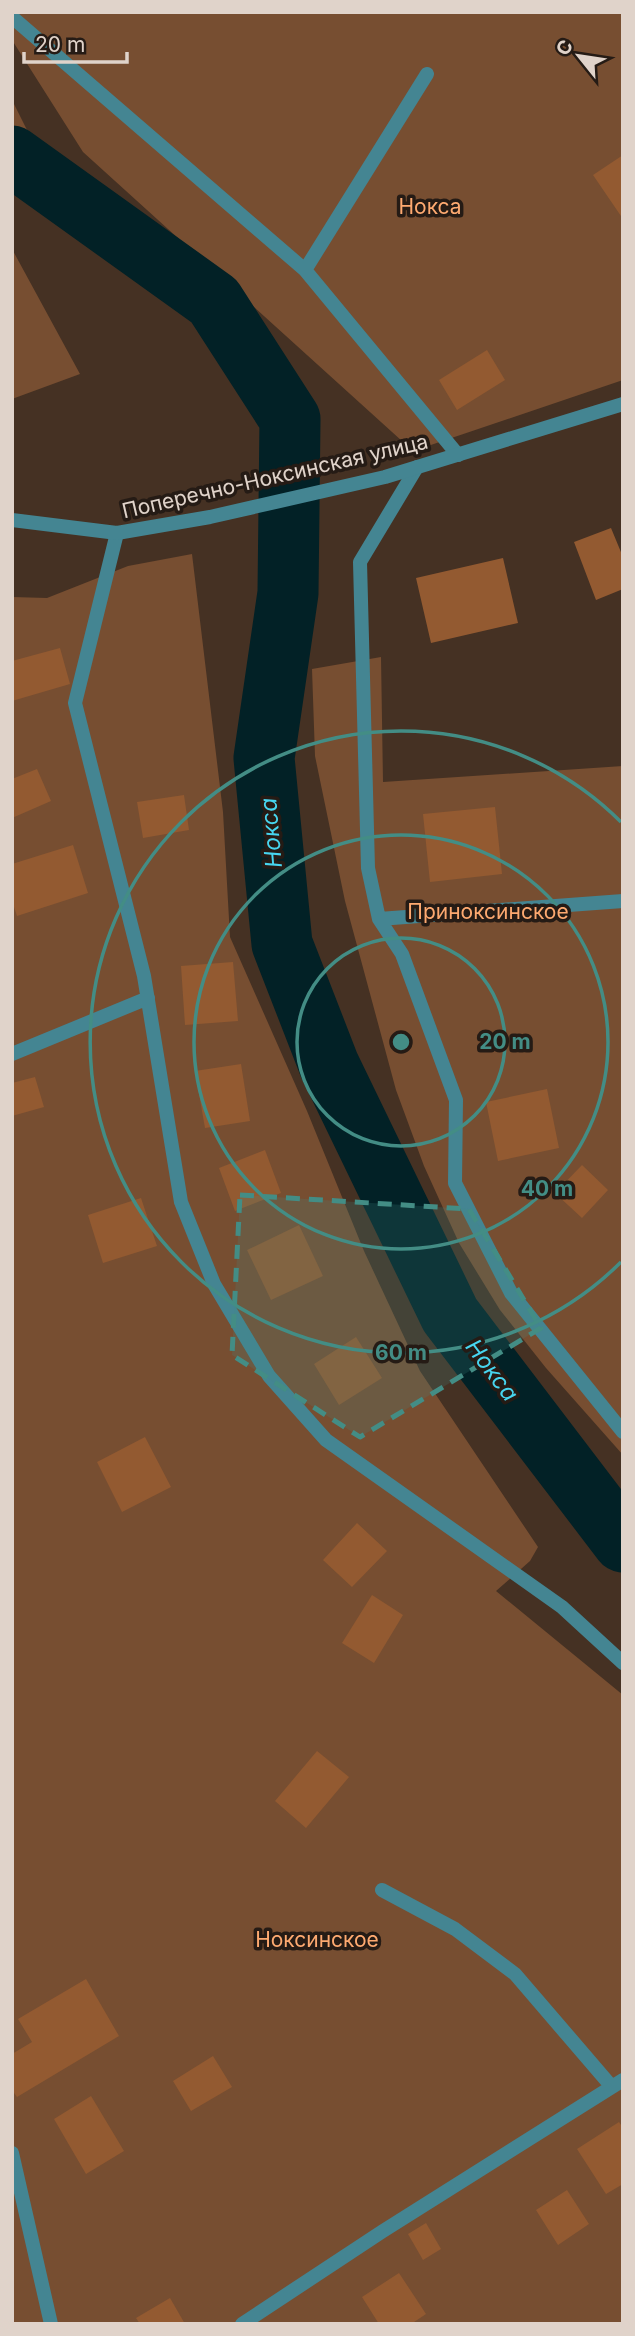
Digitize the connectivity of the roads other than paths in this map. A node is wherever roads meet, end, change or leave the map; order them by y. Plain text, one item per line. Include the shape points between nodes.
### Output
1 (12, 17) edge
2 (427, 74) dead end
3 (305, 271) junction
4 (623, 404) edge
5 (458, 455) junction
6 (417, 467) junction
7 (12, 520) edge
8 (117, 533) junction
9 (623, 901) edge
10 (379, 919) junction
11 (148, 998) junction
12 (12, 1054) edge
13 (623, 1432) edge
14 (623, 1663) edge
15 (382, 1890) dead end
16 (617, 2083) edge
17 (12, 2153) edge
18 (51, 2324) edge
19 (242, 2324) edge

1 - 3 street
2 - 3 street
3 - 5 street
4 - 5 street, Поперечно-Ноксинская улица
5 - 6 street, Поперечно-Ноксинская улица
6 - 8 street, Поперечно-Ноксинская улица via 210,517
6 - 10 street via 360,562 368,868
7 - 8 street, Поперечно-Ноксинская улица
8 - 11 street via 75,703
9 - 10 street
10 - 13 street via 402,954 456,1100 455,1183 511,1293
11 - 12 street
11 - 14 street via 181,1202 214,1284 269,1376 326,1440 562,1607
15 - 16 street via 455,1929 514,1974
16 - 19 street
17 - 18 street

